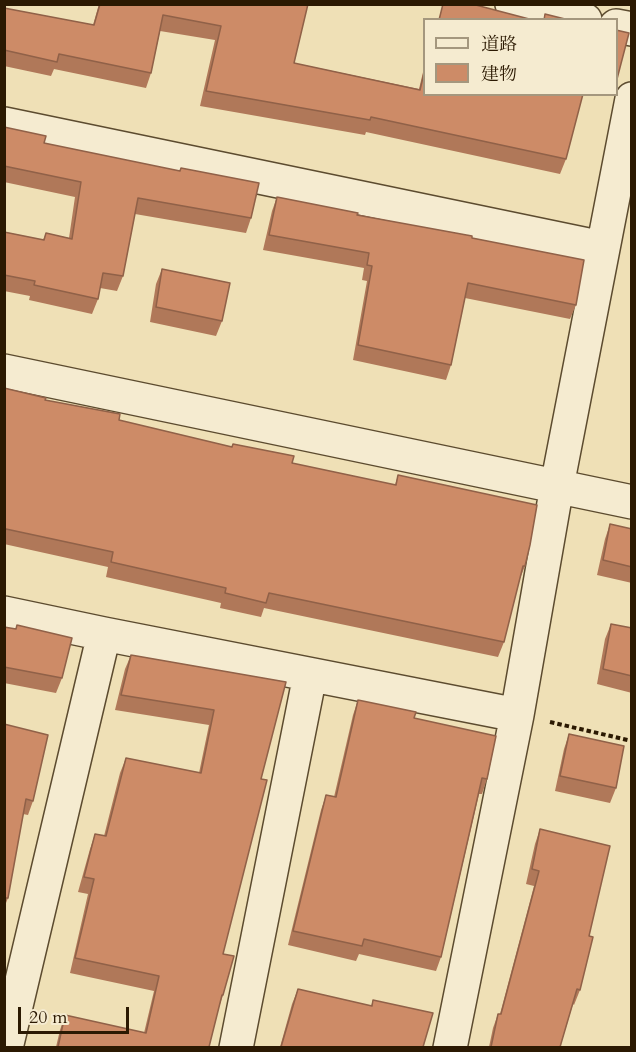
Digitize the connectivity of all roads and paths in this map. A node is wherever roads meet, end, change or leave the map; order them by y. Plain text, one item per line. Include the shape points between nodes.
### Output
1 (512, 4) edge
2 (576, 18) edge
3 (632, 99) edge
4 (4, 124) edge
5 (602, 248) junction
6 (4, 371) edge
7 (557, 486) junction
8 (632, 502) edge
9 (4, 613) edge
10 (104, 634) junction
11 (310, 675) junction
12 (517, 715) junction
13 (632, 741) edge
14 (6, 1047) edge
15 (236, 1047) edge
16 (450, 1047) edge

1 - 2 street
3 - 5 street
4 - 5 street
5 - 7 street
6 - 7 street
7 - 8 street
7 - 12 street
9 - 10 street
10 - 11 street
10 - 14 street
11 - 12 street
11 - 15 street
12 - 13 path
12 - 16 street

